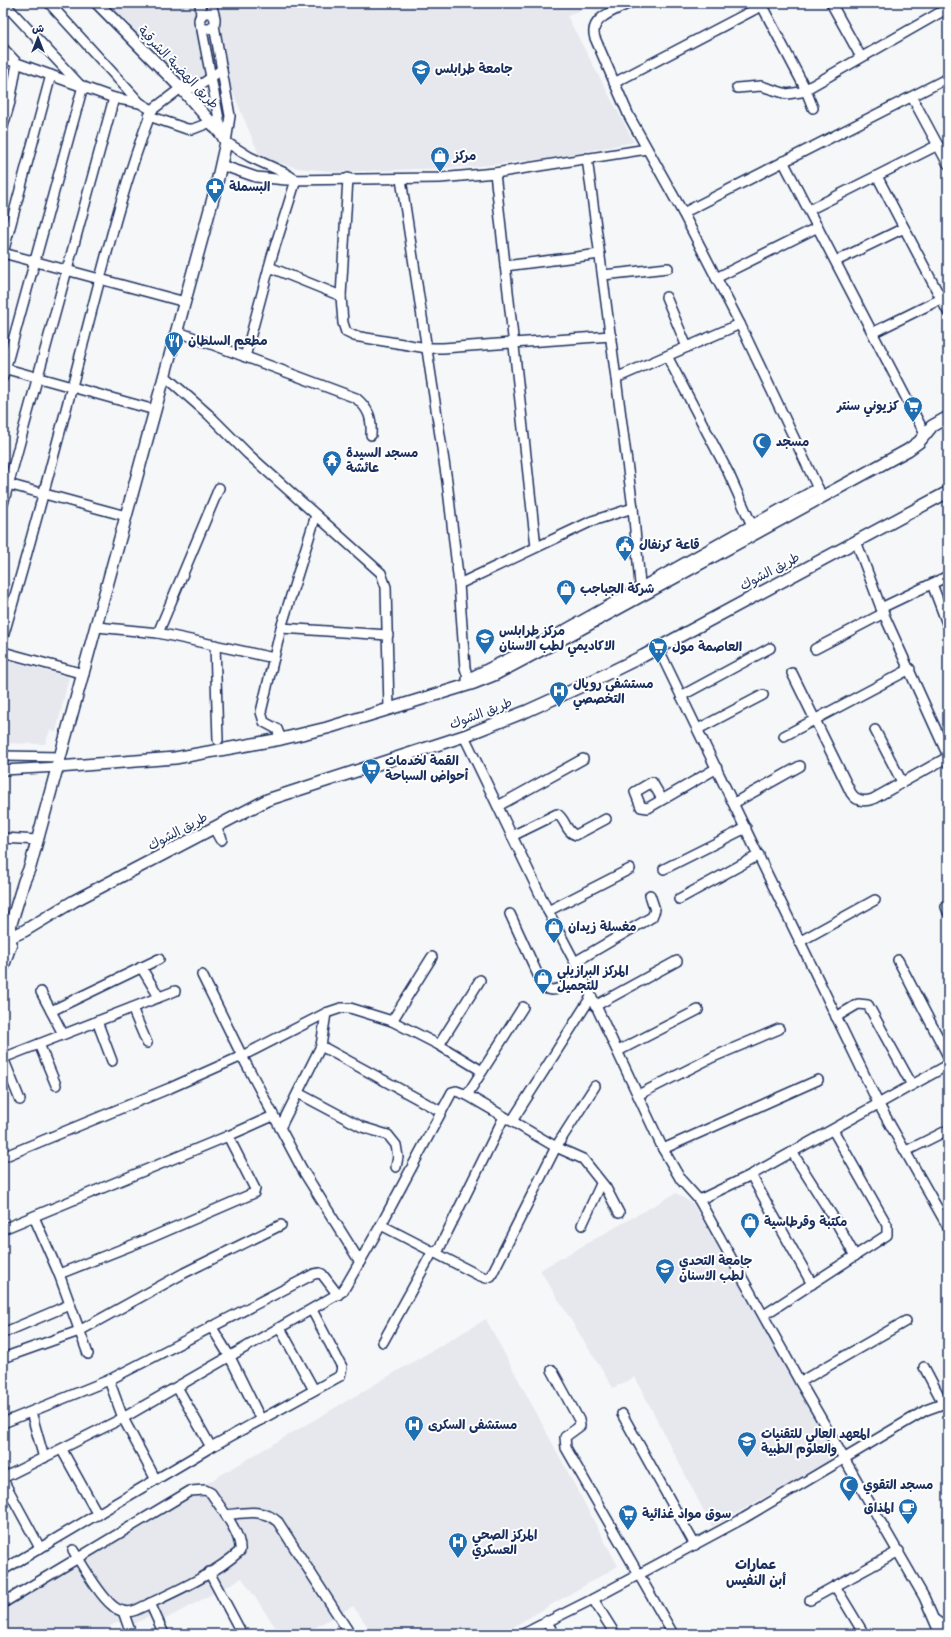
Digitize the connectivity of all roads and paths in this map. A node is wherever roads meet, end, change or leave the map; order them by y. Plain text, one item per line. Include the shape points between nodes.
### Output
1 (4, 3) edge
2 (49, 3) edge
3 (97, 3) edge
4 (200, 3) edge
5 (211, 3) edge
6 (630, 3) edge
7 (831, 3) edge
8 (765, 4) edge
9 (948, 8) edge
10 (201, 21) junction
11 (215, 22) junction
12 (3, 48) edge
13 (861, 57) junction
14 (3, 58) edge
15 (17, 63) junction
16 (222, 69) junction
17 (51, 75) junction
18 (210, 78) junction
19 (948, 78) edge
20 (614, 83) junction
21 (81, 85) junction
22 (181, 88) junction
23 (737, 88) dead end
24 (805, 88) junction
25 (912, 97) junction
26 (114, 98) junction
27 (228, 99) junction
28 (140, 103) junction
29 (216, 105) junction
30 (813, 108) dead end
31 (200, 110) junction
32 (150, 113) junction
33 (211, 122) junction
34 (3, 126) edge
35 (224, 139) junction
36 (938, 145) junction
37 (647, 149) junction
38 (587, 158) junction
39 (783, 161) junction
40 (948, 164) edge
41 (221, 165) junction
42 (495, 173) junction
43 (877, 176) junction
44 (348, 178) junction
45 (401, 179) junction
46 (296, 180) junction
47 (809, 210) junction
48 (683, 213) junction
49 (818, 227) junction
50 (904, 228) junction
51 (3, 253) edge
52 (600, 254) junction
53 (34, 261) junction
54 (836, 261) junction
55 (505, 266) junction
56 (269, 267) junction
57 (668, 268) dead end
58 (66, 270) junction
59 (603, 275) junction
60 (716, 278) junction
61 (100, 279) junction
62 (341, 296) junction
63 (666, 297) dead end
64 (941, 299) junction
65 (185, 302) junction
66 (948, 312) edge
67 (740, 324) junction
68 (176, 331) junction
69 (874, 332) junction
70 (611, 336) junction
71 (514, 344) junction
72 (687, 347) junction
73 (427, 348) junction
74 (667, 356) junction
75 (245, 357) junction
76 (4, 371) edge
77 (165, 376) junction
78 (36, 377) junction
79 (616, 378) junction
80 (72, 387) junction
81 (155, 410) junction
82 (948, 417) edge
83 (925, 434) junction
84 (371, 435) dead end
85 (6, 484) edge
86 (219, 488) dead end
87 (820, 492) junction
88 (948, 492) edge
89 (44, 494) junction
90 (3, 504) edge
91 (633, 508) junction
92 (316, 514) junction
93 (126, 516) junction
94 (753, 529) junction
95 (856, 541) junction
96 (536, 547) junction
97 (948, 576) edge
98 (459, 584) junction
99 (932, 584) junction
100 (640, 591) junction
101 (883, 611) junction
102 (948, 626) edge
103 (97, 627) junction
104 (281, 628) junction
105 (158, 633) junction
106 (388, 635) junction
107 (3, 637) edge
108 (215, 645) junction
109 (658, 648) junction
110 (770, 648) dead end
111 (815, 649) dead end
112 (3, 652) edge
113 (274, 658) junction
114 (910, 670) junction
115 (792, 672) dead end
116 (84, 674) junction
117 (469, 682) junction
118 (764, 695) dead end
119 (681, 696) junction
120 (389, 709) junction
121 (816, 720) junction
122 (698, 729) junction
123 (875, 730) dead end
124 (464, 736) junction
125 (784, 736) dead end
126 (282, 739) junction
127 (218, 740) dead end
128 (3, 756) edge
129 (948, 756) edge
130 (583, 759) dead end
131 (59, 762) junction
132 (800, 766) dead end
133 (717, 768) junction
134 (3, 770) edge
135 (902, 782) junction
136 (662, 799) dead end
137 (734, 802) junction
138 (498, 806) junction
139 (606, 819) dead end
140 (216, 828) junction
141 (746, 828) junction
142 (512, 836) junction
143 (3, 838) edge
144 (221, 839) dead end
145 (38, 840) junction
146 (759, 855) junction
147 (630, 869) dead end
148 (664, 870) dead end
149 (650, 895) dead end
150 (679, 899) dead end
151 (875, 900) dead end
152 (948, 903) edge
153 (548, 911) junction
154 (948, 912) edge
155 (510, 914) dead end
156 (11, 935) junction
157 (798, 942) junction
158 (3, 950) edge
159 (432, 957) dead end
160 (159, 959) dead end
161 (898, 960) dead end
162 (676, 961) dead end
163 (575, 962) junction
164 (3, 967) edge
165 (141, 967) junction
166 (202, 975) dead end
167 (582, 976) junction
168 (480, 980) dead end
169 (175, 991) dead end
170 (41, 992) dead end
171 (159, 997) junction
172 (593, 1001) junction
173 (523, 1007) dead end
174 (132, 1008) junction
175 (698, 1010) dead end
176 (51, 1011) junction
177 (326, 1012) junction
178 (836, 1017) junction
179 (97, 1022) junction
180 (392, 1022) junction
181 (779, 1029) dead end
182 (63, 1034) junction
183 (146, 1043) dead end
184 (39, 1044) junction
185 (439, 1045) junction
186 (321, 1046) junction
187 (618, 1051) junction
188 (242, 1056) junction
189 (948, 1056) edge
190 (3, 1058) edge
191 (112, 1061) dead end
192 (948, 1065) edge
193 (482, 1071) junction
194 (818, 1080) dead end
195 (56, 1085) dead end
196 (912, 1085) junction
197 (595, 1086) dead end
198 (298, 1093) junction
199 (638, 1094) junction
200 (467, 1095) junction
201 (20, 1100) dead end
202 (879, 1105) junction
203 (440, 1111) junction
204 (273, 1116) junction
205 (508, 1119) junction
206 (280, 1128) junction
207 (833, 1130) junction
208 (948, 1130) edge
209 (228, 1136) junction
210 (556, 1147) junction
211 (663, 1149) junction
212 (906, 1151) junction
213 (792, 1152) junction
214 (3, 1157) edge
215 (396, 1167) dead end
216 (751, 1175) junction
217 (601, 1184) junction
218 (699, 1200) junction
219 (619, 1213) dead end
220 (34, 1217) junction
221 (582, 1224) dead end
222 (282, 1225) dead end
223 (381, 1225) junction
224 (948, 1227) edge
225 (3, 1230) edge
226 (435, 1252) junction
227 (855, 1256) junction
228 (360, 1262) junction
229 (59, 1274) junction
230 (812, 1284) junction
231 (338, 1295) junction
232 (69, 1305) junction
233 (312, 1310) junction
234 (764, 1315) junction
235 (906, 1321) dead end
236 (211, 1326) junction
237 (280, 1328) junction
238 (78, 1331) junction
239 (3, 1333) edge
240 (383, 1342) dead end
241 (88, 1354) dead end
242 (230, 1357) junction
243 (3, 1358) edge
244 (924, 1367) dead end
245 (552, 1370) dead end
246 (109, 1380) junction
247 (800, 1382) junction
248 (177, 1387) junction
249 (314, 1390) junction
250 (946, 1403) edge
251 (31, 1412) junction
252 (622, 1414) dead end
253 (123, 1418) junction
254 (261, 1420) junction
255 (3, 1423) edge
256 (211, 1447) junction
257 (62, 1450) junction
258 (44, 1458) junction
259 (845, 1458) junction
260 (3, 1479) edge
261 (156, 1480) junction
262 (98, 1515) junction
263 (226, 1515) junction
264 (695, 1545) junction
265 (40, 1548) junction
266 (73, 1550) dead end
267 (899, 1551) junction
268 (79, 1559) junction
269 (3, 1570) edge
270 (210, 1572) junction
271 (638, 1575) junction
272 (836, 1586) junction
273 (594, 1599) junction
274 (810, 1600) dead end
275 (3, 1603) edge
276 (150, 1603) junction
277 (123, 1611) junction
278 (935, 1620) junction
279 (546, 1621) junction
280 (948, 1629) edge
281 (132, 1634) edge
282 (164, 1634) edge
283 (242, 1634) edge
284 (350, 1634) edge
285 (523, 1634) edge
286 (554, 1634) edge
287 (615, 1634) edge
288 (673, 1634) edge
289 (864, 1634) edge
290 (940, 1634) edge

1 - 21 street
2 - 28 street
3 - 22 main road, طريق الهضبة الشرقية
4 - 10 street
5 - 11 street
6 - 20 street via 601,18 593,30
7 - 13 street
8 - 20 street
8 - 24 street
9 - 13 street
10 - 11 street via 206,29
10 - 11 street via 208,14 212,15
10 - 18 street
11 - 16 street
12 - 15 street
13 - 24 street
14 - 15 street
15 - 17 street
15 - 34 street
16 - 18 street
16 - 27 street
17 - 21 street
17 - 51 street
18 - 22 street via 194,88
18 - 29 street
19 - 25 street
20 - 37 street
21 - 26 street
21 - 53 street
22 - 31 main road, طريق الهضبة الشرقية
22 - 32 street
23 - 24 street via 761,86 787,94 800,92
24 - 30 street
25 - 36 street
25 - 39 street
26 - 28 street
26 - 58 street
27 - 29 street
27 - 35 street via 230,116
28 - 32 street
29 - 31 street
29 - 35 street
31 - 33 main road, طريق الهضبة الشرقية
32 - 33 street via 187,129
32 - 61 street
33 - 35 main road, طريق الهضبة الشرقية
35 - 41 main road
35 - 46 street via 250,157
36 - 40 street
36 - 43 street
37 - 38 street
37 - 48 street
38 - 42 street
38 - 52 street
39 - 47 street
39 - 48 street
41 - 46 street via 256,177
41 - 65 main road
42 - 45 street
42 - 55 street
43 - 47 street
43 - 50 street
44 - 45 street
44 - 46 street
44 - 62 street
45 - 73 street
46 - 56 street
47 - 49 street
48 - 60 street
49 - 54 street
49 - 60 street
50 - 54 street
50 - 64 street
51 - 53 street
52 - 55 street
52 - 59 street
53 - 58 street
53 - 76 street
54 - 69 street
55 - 71 street
56 - 62 street
56 - 75 street
57 - 59 street
58 - 61 street
58 - 78 street
59 - 70 street
60 - 67 street
61 - 65 street
61 - 80 street
62 - 73 street via 346,332 354,336
63 - 72 street
64 - 66 street
64 - 69 street
65 - 68 main road
67 - 72 street
67 - 87 street
68 - 75 street
68 - 77 main road
69 - 83 street
70 - 71 street
70 - 79 street
71 - 73 street
71 - 96 street
72 - 74 street
73 - 98 street
74 - 79 street
74 - 94 street via 729,474
75 - 84 street via 356,398 365,405 370,414
76 - 78 street
77 - 81 main road
77 - 92 street
78 - 80 street
78 - 85 street
79 - 91 street
80 - 81 street
80 - 89 street
81 - 93 main road
82 - 83 main road via 932,426
83 - 87 main road via 916,446
85 - 89 street
85 - 90 street
86 - 105 street
87 - 94 main road
88 - 95 main road, طريق الشوك
89 - 93 street
89 - 107 street
91 - 96 street via 592,521
91 - 100 street
92 - 104 street
92 - 106 street via 384,577
93 - 103 main road
94 - 100 main road
95 - 101 street
95 - 109 main road, طريق الشوك
96 - 98 street
97 - 99 street
98 - 117 street
99 - 101 street
99 - 102 street
100 - 117 main road via 494,675
101 - 111 street
101 - 114 street
103 - 105 street
103 - 116 main road
104 - 106 street
104 - 113 street
105 - 108 street
106 - 120 street
108 - 113 street
108 - 127 street
109 - 119 street
109 - 124 main road, طريق الشوك via 527,711
110 - 119 street
112 - 116 street
113 - 126 street via 261,715 266,724 277,729
114 - 121 street
114 - 129 street
115 - 121 street
116 - 131 main road
117 - 120 main road
118 - 122 street
119 - 122 street
120 - 126 main road
121 - 125 street
121 - 135 street via 850,793 857,800 867,801
122 - 133 street
123 - 135 street
124 - 138 street
124 - 140 main road, طريق الشوك via 281,795
126 - 131 main road via 176,758
128 - 131 street
129 - 135 street
130 - 138 street
131 - 134 street
131 - 145 main road
132 - 137 street
133 - 136 street
133 - 137 street
137 - 141 street
138 - 142 street
139 - 142 street via 576,834 570,832 562,817 557,814
140 - 144 main road
140 - 156 main road, طريق الشوك via 74,901 24,931
141 - 146 street
141 - 148 street
142 - 153 street
143 - 145 street
145 - 156 main road via 24,881
146 - 150 street
146 - 157 street
147 - 153 street
149 - 163 street via 655,910 652,917
151 - 157 street
152 - 154 street
153 - 163 street
155 - 167 street via 542,986 554,991
156 - 158 main road
156 - 164 main road
157 - 178 street
159 - 180 street
160 - 165 street
161 - 189 street
162 - 172 street
163 - 167 street
165 - 171 street
165 - 176 street
166 - 188 street
167 - 172 street
168 - 185 street
169 - 171 street
170 - 176 street
171 - 174 street
172 - 187 street
172 - 205 street
173 - 193 street
174 - 179 street
174 - 183 street
175 - 187 street
176 - 182 street
177 - 180 street via 350,1008
177 - 186 street
177 - 188 street
178 - 196 street via 858,1004 868,1005
178 - 202 street
179 - 182 street
179 - 191 street
180 - 185 street
181 - 199 street via 719,1054
182 - 184 street
184 - 190 street
184 - 195 street
185 - 193 street
186 - 198 street
186 - 203 street
187 - 199 street
188 - 204 street
188 - 214 street
190 - 201 street
192 - 196 street
193 - 200 street
194 - 211 street
196 - 202 street
197 - 210 street
198 - 206 street
198 - 215 street via 362,1127 388,1135 396,1145
199 - 211 street
200 - 203 street via 452,1092
200 - 205 street
202 - 207 street
202 - 212 street
203 - 223 street
204 - 206 street
204 - 209 street
205 - 210 street
205 - 226 street
206 - 228 street via 302,1169
207 - 213 street
207 - 227 street via 861,1176 888,1230 884,1238
208 - 212 street
209 - 220 street
209 - 229 street via 255,1189 254,1193
210 - 217 street via 583,1159
210 - 226 street via 491,1276 486,1278 478,1275
211 - 218 street via 681,1180
212 - 224 street
213 - 216 street
213 - 227 street
216 - 218 street
216 - 230 street
217 - 219 street
217 - 221 street
218 - 234 street
220 - 225 street
220 - 229 street
222 - 238 street via 184,1273
223 - 226 street
223 - 228 street
226 - 240 street
227 - 230 street
228 - 231 street via 347,1286
229 - 232 street
230 - 234 street
231 - 233 street
231 - 236 street via 322,1274 317,1272
232 - 238 street
232 - 239 street
233 - 237 street
233 - 249 street via 342,1370 340,1376
234 - 247 street
235 - 247 street
236 - 242 street
236 - 246 street
237 - 242 street
237 - 249 street
238 - 241 street
238 - 243 street
242 - 248 street
242 - 254 street
244 - 250 street
245 - 271 street via 579,1420 580,1426 565,1437 566,1448
246 - 251 street
246 - 253 street
247 - 259 street
248 - 253 street
248 - 256 street
249 - 254 street
250 - 259 street via 926,1410
251 - 255 street
251 - 258 street
252 - 264 street
253 - 257 street
253 - 261 street
254 - 256 street
256 - 261 street
257 - 258 street
257 - 262 street
258 - 260 street
259 - 264 street
259 - 267 street
260 - 265 street
261 - 262 street
262 - 265 street
263 - 268 street via 212,1493 201,1489 190,1491
263 - 270 street via 240,1550
263 - 284 street via 259,1512 271,1516 278,1522
264 - 271 street
265 - 269 street
266 - 268 street
267 - 272 street
267 - 278 street
268 - 275 street
268 - 277 street via 113,1607
270 - 276 street
270 - 283 street
271 - 273 street
271 - 288 street
272 - 274 street
272 - 289 street
273 - 279 street
273 - 287 street
276 - 277 street via 132,1612
276 - 282 street
277 - 281 street
278 - 280 street
278 - 290 street
279 - 285 street
279 - 286 street

